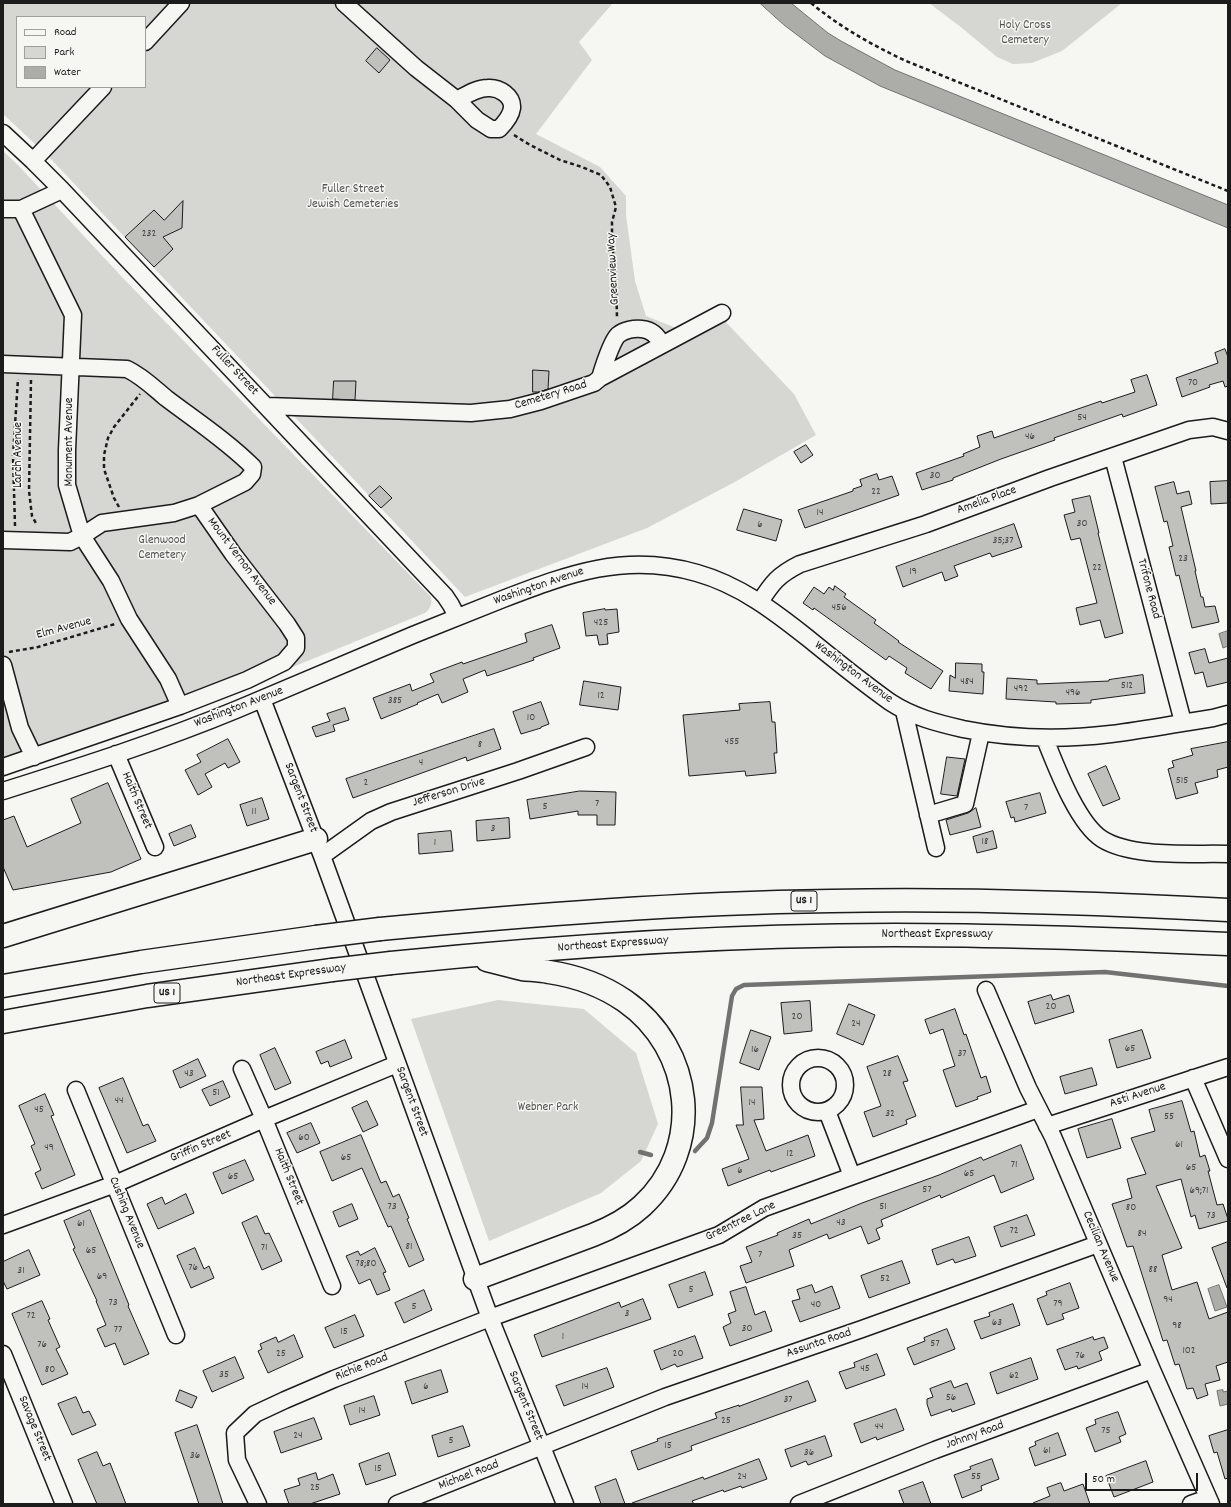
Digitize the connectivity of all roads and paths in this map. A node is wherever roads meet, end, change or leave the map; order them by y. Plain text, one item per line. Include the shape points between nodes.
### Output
1 (182, 3) edge
2 (344, 3) edge
3 (811, 3) edge
4 (146, 41) edge
5 (102, 88) edge
6 (456, 100) junction
7 (503, 125) junction
8 (3, 133) edge
9 (34, 161) junction
10 (62, 190) junction
11 (1228, 191) edge
12 (21, 209) junction
13 (3, 210) edge
14 (722, 313) dead end
15 (617, 336) junction
16 (662, 345) junction
17 (3, 364) edge
18 (26, 365) junction
19 (71, 367) junction
20 (600, 378) junction
21 (149, 385) junction
22 (267, 406) junction
23 (1228, 431) edge
24 (1113, 457) junction
25 (199, 505) junction
26 (128, 519) junction
27 (82, 536) junction
28 (9, 540) edge
29 (46, 542) junction
30 (760, 602) junction
31 (457, 617) junction
32 (130, 619) junction
33 (3, 653) edge
34 (3, 665) edge
35 (262, 699) junction
36 (180, 706) junction
37 (904, 711) junction
38 (1228, 714) edge
39 (1183, 722) junction
40 (981, 733) junction
41 (1045, 739) junction
42 (586, 747) dead end
43 (116, 754) junction
44 (34, 757) junction
45 (3, 767) edge
46 (3, 791) edge
47 (928, 815) junction
48 (155, 847) dead end
49 (319, 848) junction
50 (936, 848) dead end
51 (1228, 854) edge
52 (1228, 910) edge
53 (3, 936) edge
54 (1228, 944) edge
55 (470, 955) junction
56 (3, 986) edge
57 (986, 990) dead end
58 (3, 1022) edge
59 (397, 1064) junction
60 (1228, 1067) edge
61 (242, 1069) dead end
62 (1193, 1078) junction
63 (76, 1090) dead end
64 (1038, 1109) junction
65 (827, 1111) dead end
66 (264, 1119) junction
67 (1047, 1126) junction
68 (1228, 1159) edge
69 (852, 1176) junction
70 (115, 1184) junction
71 (3, 1226) edge
72 (1098, 1244) junction
73 (475, 1278) junction
74 (332, 1286) dead end
75 (490, 1318) junction
76 (176, 1335) dead end
77 (3, 1354) edge
78 (1152, 1370) junction
79 (541, 1447) junction
80 (1210, 1501) edge
81 (64, 1504) edge
82 (258, 1504) edge
83 (397, 1504) edge
84 (565, 1504) edge
85 (799, 1504) edge
86 (1192, 1504) edge

1 - 4 street
2 - 6 street
3 - 11 path via 857,36 906,61
5 - 9 street
6 - 7 street via 477,120 491,129 499,129
6 - 7 street via 482,88 496,88 508,97 512,105 512,110
7 - 15 path, Greenview Way via 530,145 560,160 601,175 610,187 616,207 612,222 612,241
8 - 9 street, Fuller Street
9 - 10 street, Fuller Street
10 - 12 street
10 - 22 street, Fuller Street
12 - 13 street
12 - 19 street, Monument Avenue via 73,315
14 - 16 street, Cemetery Road
15 - 16 street via 628,330 645,329 659,337
15 - 20 street
16 - 20 street, Cemetery Road
17 - 18 street, Mount Vernon Avenue
18 - 19 street, Mount Vernon Avenue
18 - 28 path via 16,398
18 - 29 path, Larch Avenue via 29,424 28,491 32,516
19 - 21 street, Mount Vernon Avenue via 127,369 136,373
19 - 27 street, Monument Avenue via 68,485
20 - 22 street, Cemetery Road via 594,383 541,401 510,409 471,413
21 - 25 street, Mount Vernon Avenue via 253,467 252,474 245,482
21 - 26 path via 114,427 104,455 104,469 114,498
22 - 31 street, Fuller Street via 445,596
23 - 24 street, Amelia Place via 1213,427 1189,430
24 - 30 street, Amelia Place via 926,524 800,564 784,572
24 - 39 street, Trifone Road
25 - 26 street via 174,513
25 - 36 street, Mount Vernon Avenue via 287,624 296,638 296,648 284,662 248,680
26 - 27 street via 102,523
27 - 29 street via 70,542
27 - 32 street, Monument Avenue via 111,582
28 - 29 street
30 - 31 street, Washington Avenue via 735,588 696,573 661,566 624,565 562,577
30 - 37 street, Washington Avenue
31 - 35 street, Washington Avenue
32 - 33 path, Elm Avenue via 38,647
32 - 36 street, Monument Avenue via 168,679
34 - 44 street via 20,728
35 - 43 street, Washington Avenue
35 - 49 street, Sargent Street
36 - 44 street, Mount Vernon Avenue
37 - 40 street, Washington Avenue via 935,723
37 - 47 street
38 - 39 street, Washington Avenue
39 - 41 street, Washington Avenue via 1111,734
40 - 41 street, Washington Avenue
40 - 47 street via 965,804
41 - 51 street via 1066,789 1084,821 1101,839 1122,848 1148,852
42 - 49 street, Jefferson Drive via 391,812
43 - 46 street, Washington Avenue
43 - 48 street, Haith Street
44 - 45 street, Mount Vernon Avenue
47 - 50 street
49 - 53 highway
49 - 59 street, Sargent Street
52 - 56 highway, US 1, bridge via 998,901 832,900 609,910 507,917 316,937 133,963
54 - 55 highway, Northeast Expressway / US 1 via 1006,936 825,936 633,943
55 - 58 highway, Northeast Expressway / US 1, bridge via 332,970 147,996
55 - 73 highway via 524,969 564,975 595,985 624,1000 647,1020 674,1059 684,1107 681,1138 671,1168 654,1194 632,1215 607,1230
57 - 64 street, Cecilian Avenue
59 - 66 street, Griffin Street
59 - 73 street, Sargent Street
60 - 62 street, Asti Avenue
61 - 66 street, Haith Street
62 - 67 street, Asti Avenue
62 - 68 street
63 - 70 street, Cushing Avenue
64 - 67 street, Cecilian Avenue
64 - 69 street, Greentree Lane
65 - 69 street
66 - 70 street, Griffin Street
66 - 74 street, Haith Street
67 - 72 street, Cecilian Avenue
69 - 75 street, Greentree Lane via 761,1210 719,1235
70 - 71 street, Griffin Street
70 - 76 street, Cushing Avenue
72 - 78 street, Cecilian Avenue
72 - 79 street, Assunta Road via 665,1398
73 - 75 street, Sargent Street
75 - 79 street, Sargent Street
75 - 82 street, Richie Road via 255,1414 236,1433 237,1460
77 - 81 street, Savage Street
78 - 80 street, Cecilian Avenue
78 - 85 street, Johnny Road via 935,1450
79 - 83 street, Michael Road
79 - 84 street, Sargent Street
80 - 86 street

